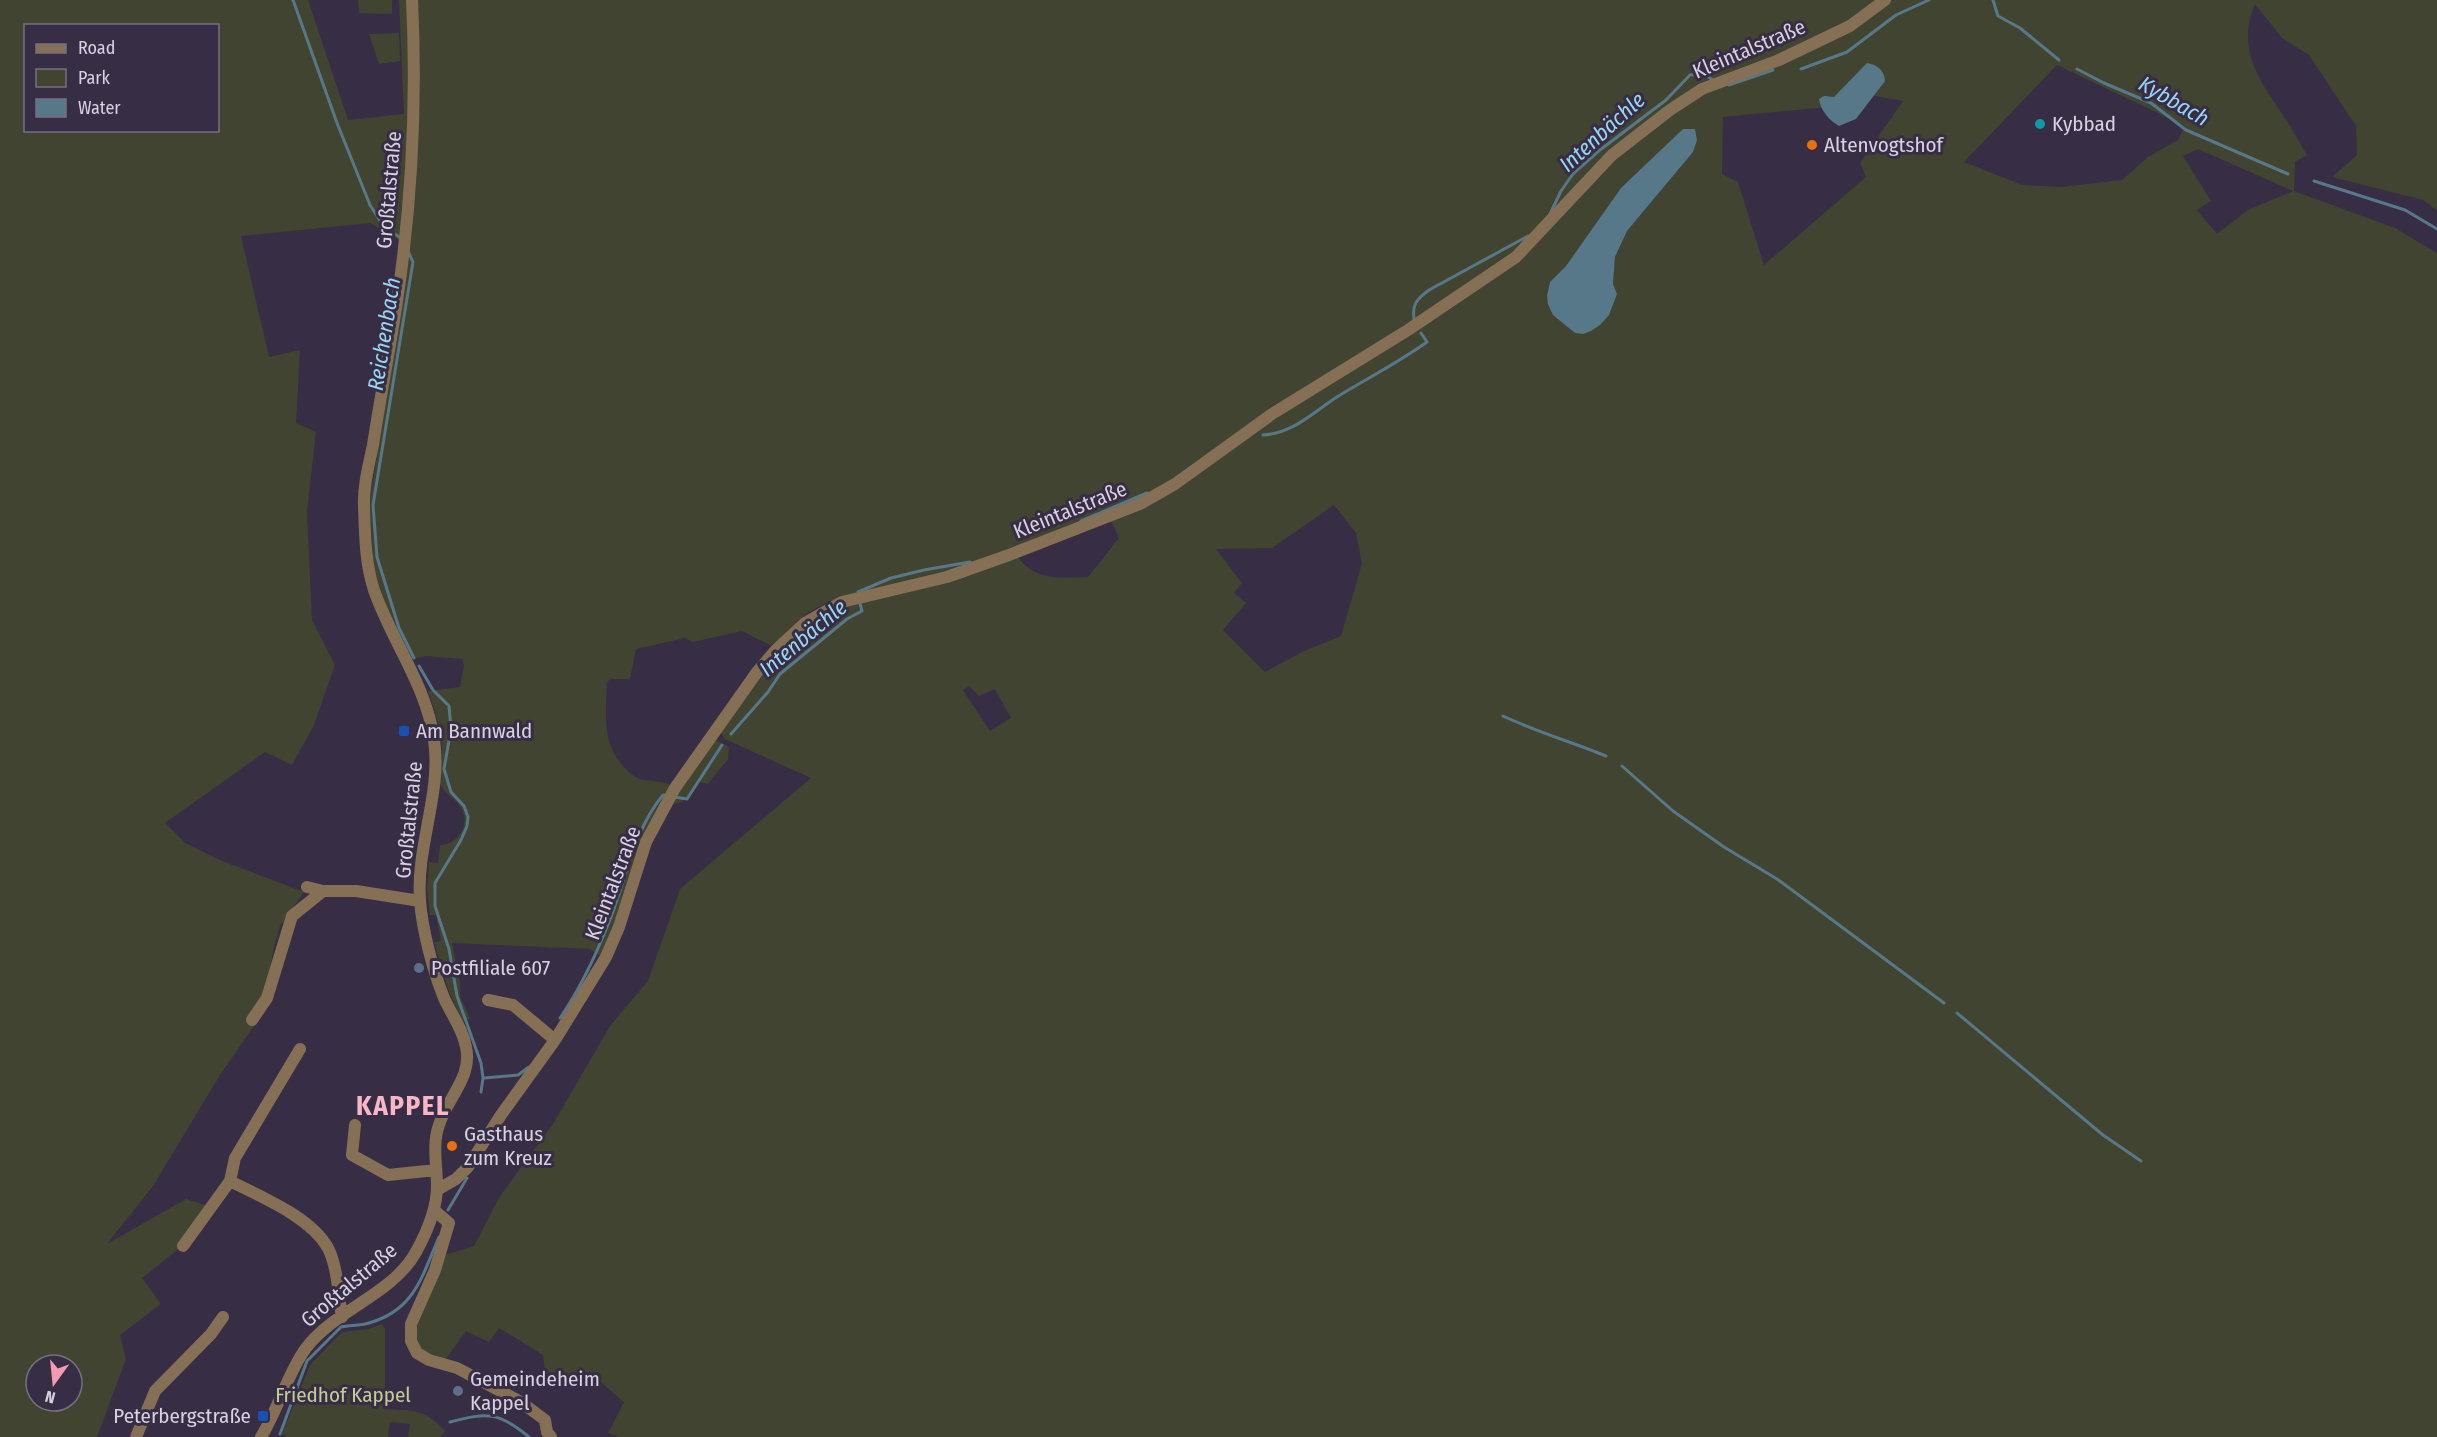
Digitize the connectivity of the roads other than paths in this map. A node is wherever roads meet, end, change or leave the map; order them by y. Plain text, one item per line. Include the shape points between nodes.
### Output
1 (412, 0) edge
2 (1885, 0) edge
3 (306, 887) dead end
4 (323, 891) junction
5 (420, 901) junction
6 (488, 1000) dead end
7 (252, 1020) dead end
8 (555, 1040) junction
9 (300, 1049) dead end
10 (355, 1125) dead end
11 (436, 1170) junction
12 (230, 1181) junction
13 (437, 1190) junction
14 (439, 1214) junction
15 (183, 1246) dead end
16 (223, 1317) dead end
17 (342, 1317) junction
18 (136, 1437) edge
19 (264, 1437) edge
20 (551, 1437) edge

1 - 5 street, Großtalstraße via 413,146 406,232 364,499 366,547 374,588 410,667 434,739 436,764 423,842
2 - 8 street, Kleintalstraße via 1850,26 1779,60 1702,88 1611,155 1516,257 1272,414 1175,484 1140,504 1009,555 947,577 842,603 806,623 776,650 675,788 646,842 606,957
3 - 4 street
4 - 5 street via 356,891
4 - 7 street via 292,916 267,998
5 - 11 street, Großtalstraße via 443,995 467,1049 462,1081 438,1127
6 - 8 street via 513,1005
8 - 13 street, Kleintalstraße via 468,1167
9 - 12 street via 235,1158
10 - 11 street via 352,1155 388,1175
11 - 13 street, Großtalstraße
12 - 15 street
12 - 17 street via 315,1230 332,1258
13 - 14 street, Großtalstraße
14 - 17 street, Großtalstraße via 405,1267
14 - 20 street via 449,1223 435,1270 411,1324 411,1341 417,1353 457,1368 521,1402 545,1420
16 - 18 street via 155,1391
17 - 19 street, Großtalstraße via 306,1348

